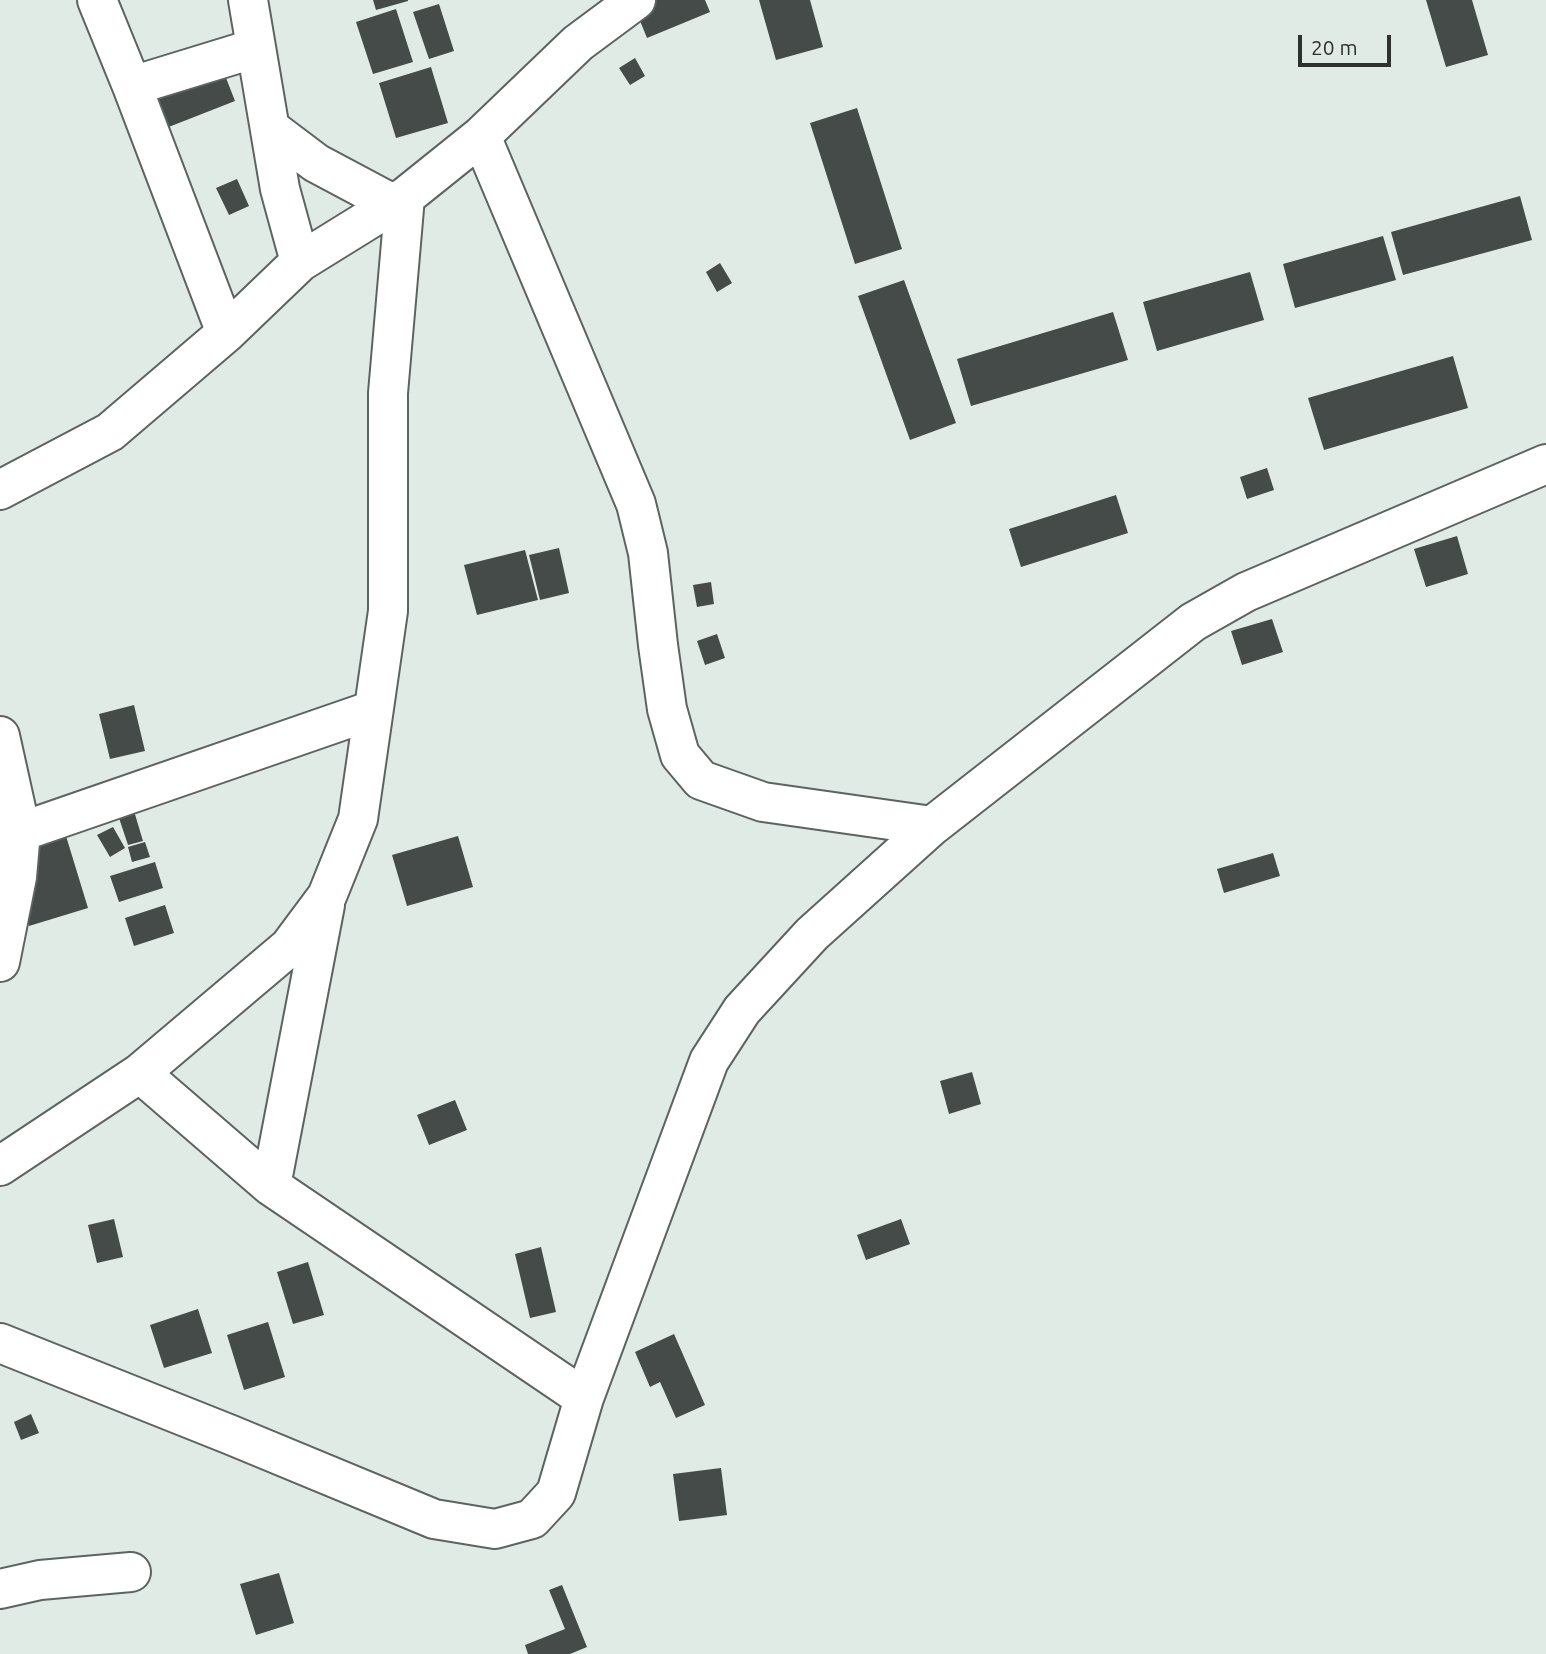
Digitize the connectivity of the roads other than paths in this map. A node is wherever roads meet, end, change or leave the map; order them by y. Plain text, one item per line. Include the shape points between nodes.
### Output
1 (97, 0) edge
2 (248, 0) edge
3 (636, 0) edge
4 (256, 48) junction
5 (132, 86) junction
6 (271, 130) junction
7 (481, 136) junction
8 (399, 200) junction
9 (300, 262) junction
10 (226, 333) junction
11 (1546, 464) edge
12 (0, 491) edge
13 (373, 710) junction
14 (0, 736) edge
15 (932, 826) junction
16 (10, 835) edge
17 (327, 896) junction
18 (0, 962) edge
19 (139, 1073) junction
20 (0, 1166) edge
21 (271, 1186) junction
22 (0, 1343) edge
23 (584, 1398) junction
24 (131, 1572) dead end
25 (0, 1589) edge

1 - 5 street
2 - 4 street
3 - 7 street via 578,43
4 - 5 street
4 - 6 street
5 - 10 street
6 - 8 street via 316,163
6 - 9 street
7 - 8 street
7 - 15 street via 636,504 648,553 667,709 680,755 701,780 763,802
8 - 9 street
8 - 13 street via 388,393 388,611
9 - 10 street
10 - 12 street via 110,432
11 - 15 street via 1245,592 1193,622
13 - 16 street
13 - 17 street via 358,819
14 - 16 street
15 - 23 street via 812,934 742,1010 709,1061
16 - 18 street via 18,877
17 - 19 street via 289,947
17 - 21 street
19 - 20 street
19 - 21 street
21 - 23 street
22 - 23 street via 434,1519 495,1529 531,1520 556,1493
24 - 25 street via 40,1580

